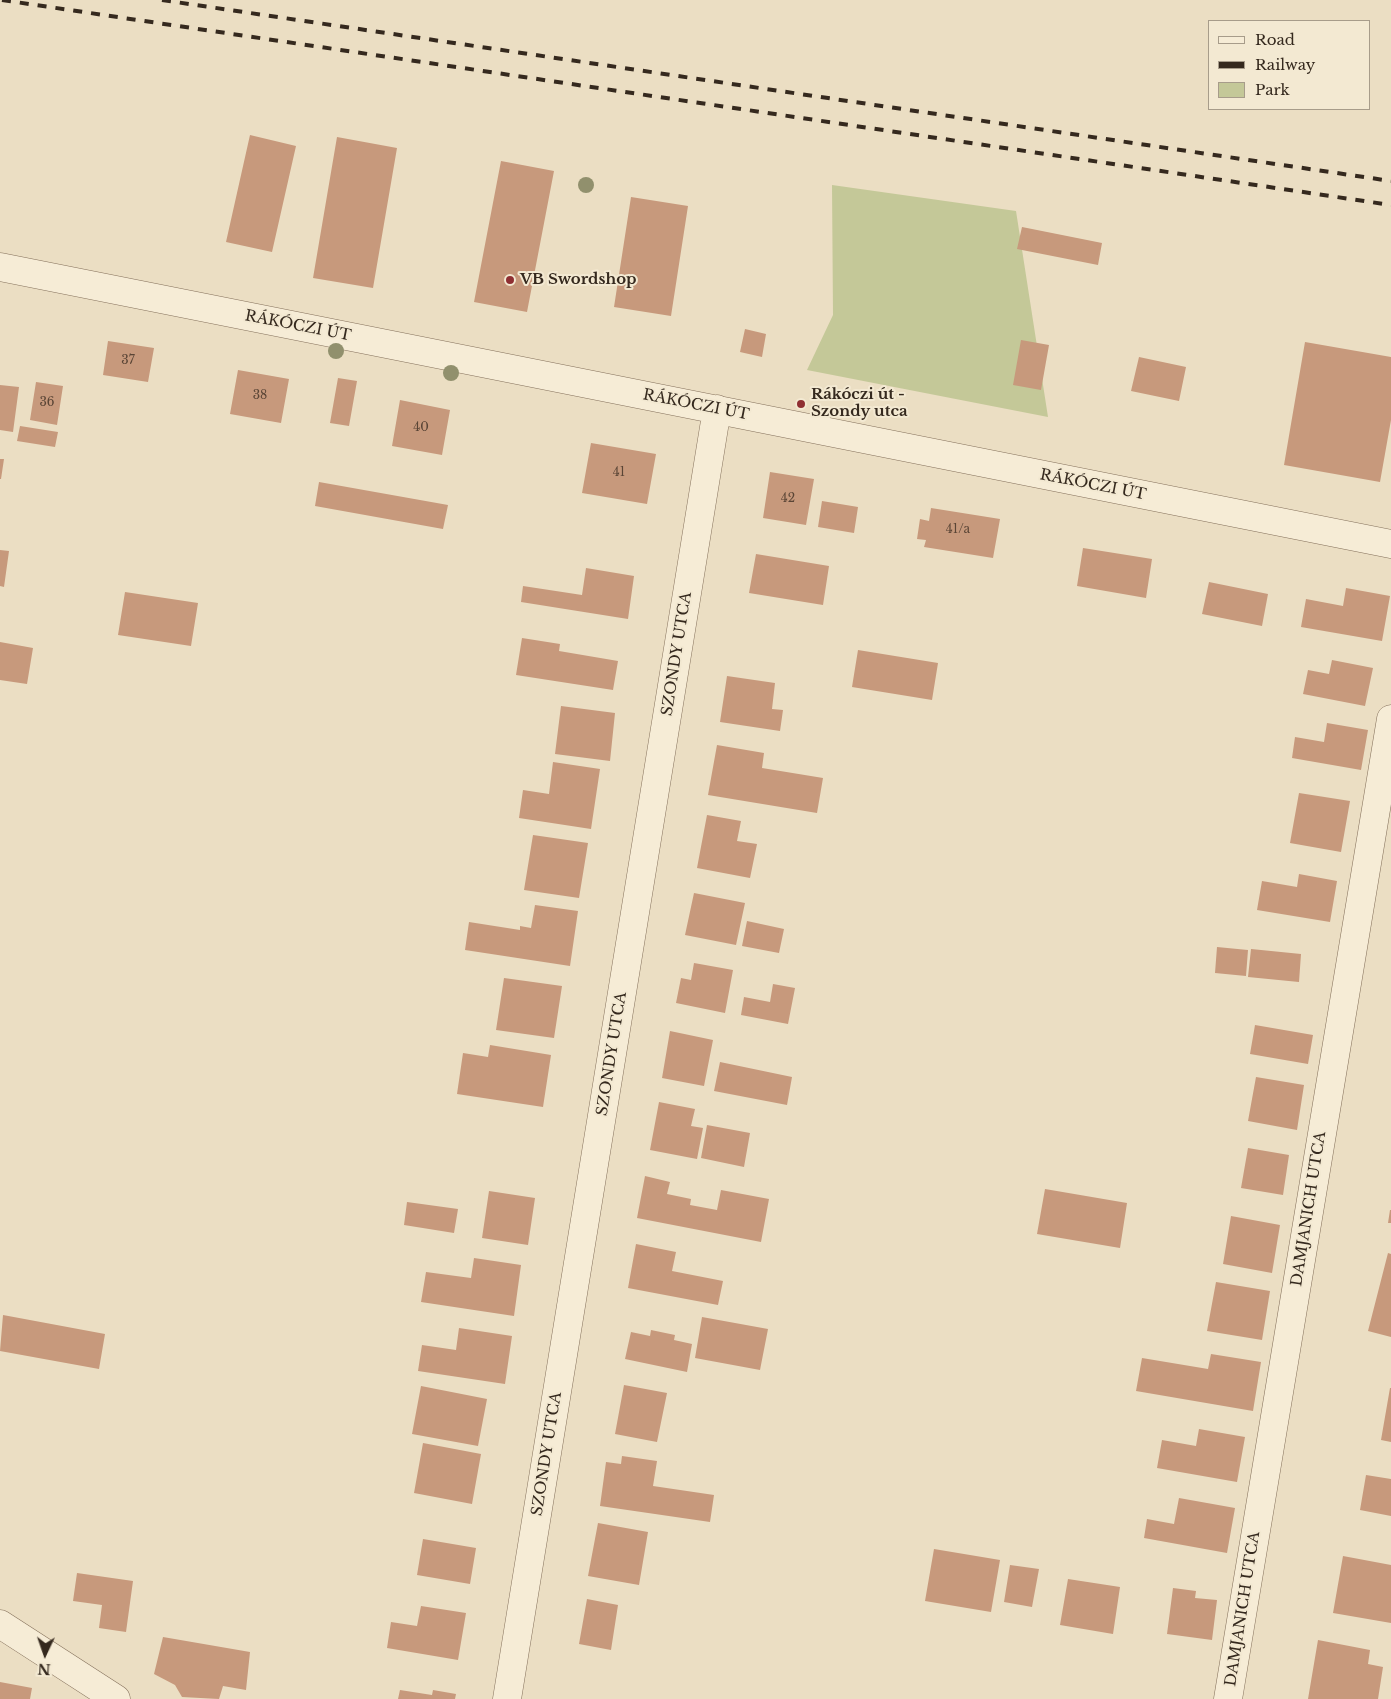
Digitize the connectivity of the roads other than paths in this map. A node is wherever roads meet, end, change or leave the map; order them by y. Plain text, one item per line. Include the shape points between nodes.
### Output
1 (0, 267) edge
2 (717, 409) junction
3 (1391, 544) edge
4 (1391, 719) edge
5 (0, 1624) edge
6 (116, 1699) edge
7 (507, 1699) edge
8 (1228, 1699) edge

1 - 2 street, RÁKÓCZI ÚT
2 - 3 street, RÁKÓCZI ÚT
2 - 7 street, SZONDY UTCA
4 - 8 street, DAMJANICH UTCA
5 - 6 street

